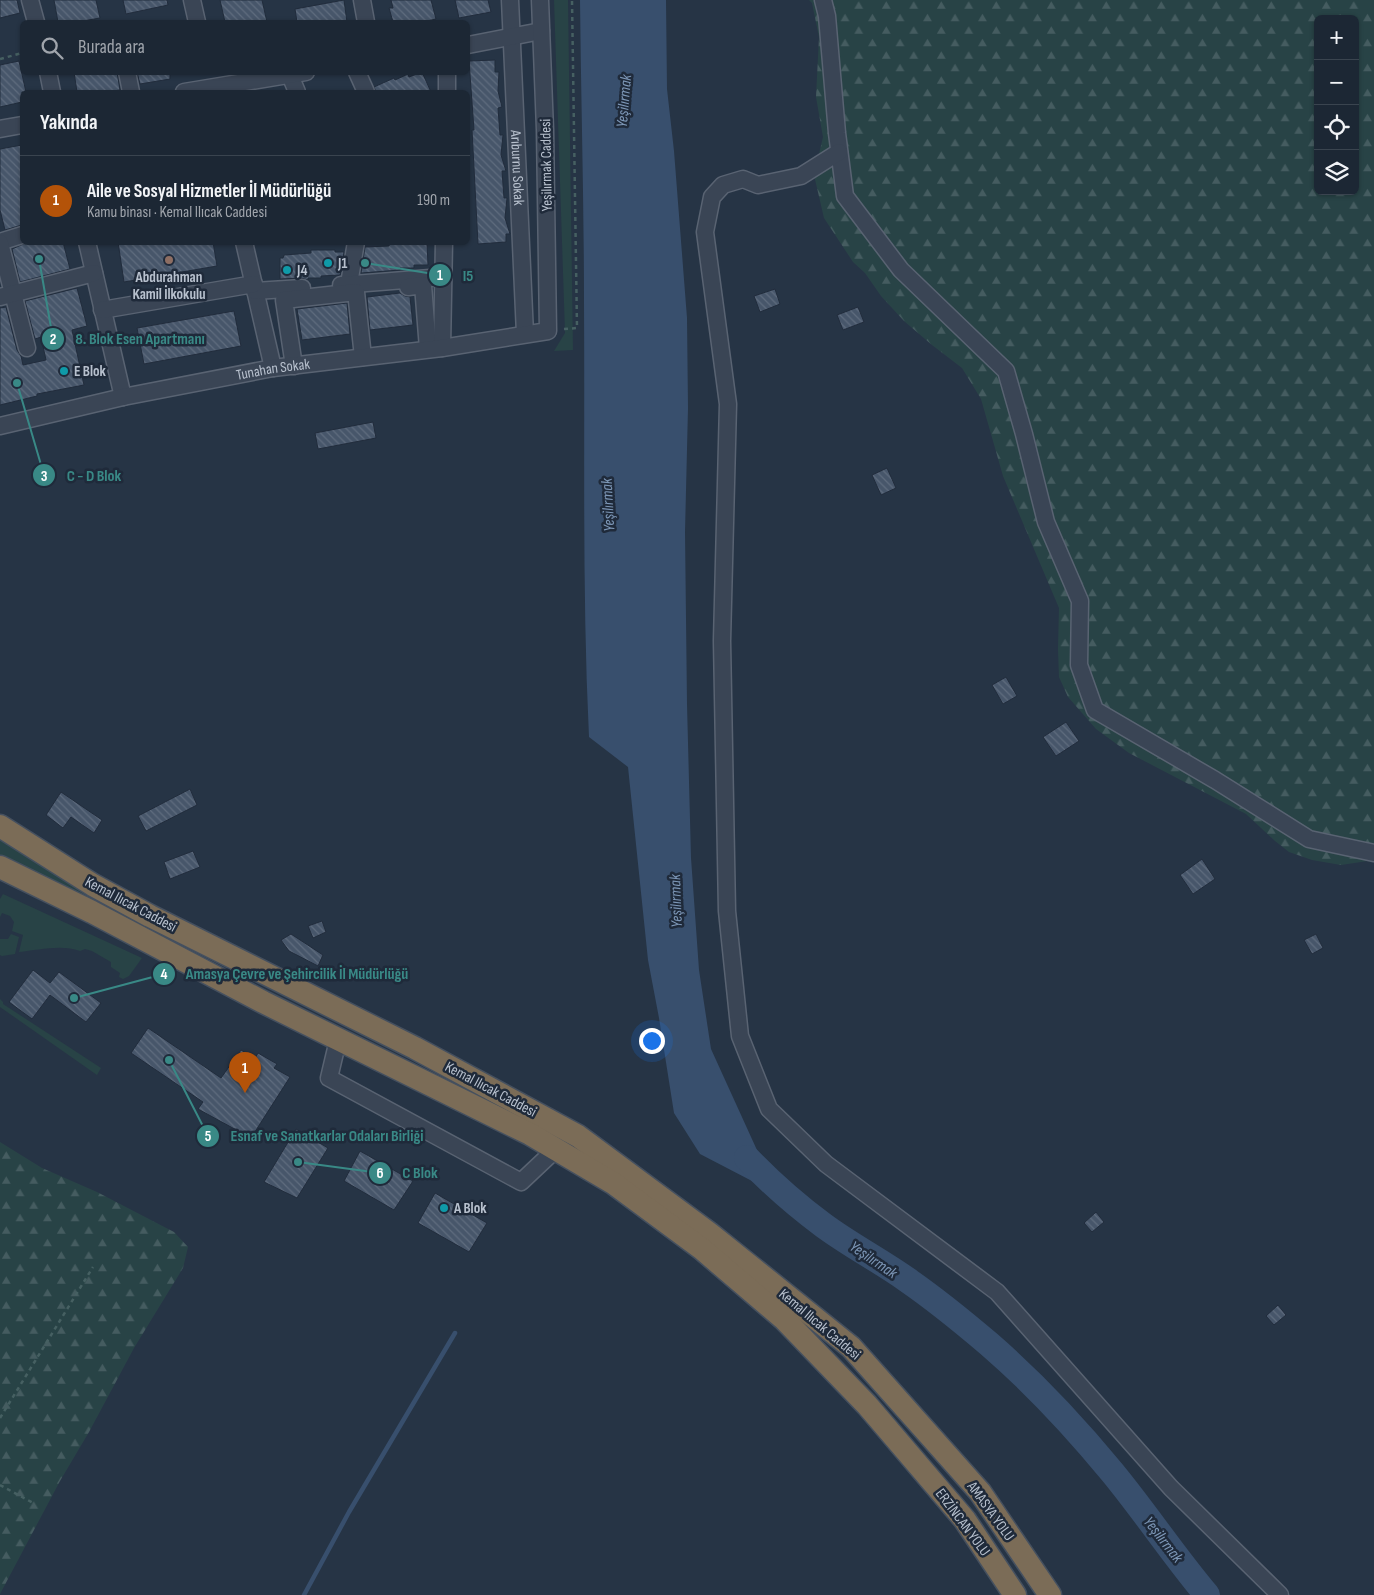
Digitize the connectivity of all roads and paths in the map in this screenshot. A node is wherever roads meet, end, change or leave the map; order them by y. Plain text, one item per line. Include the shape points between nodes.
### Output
1 (30, 0) edge
2 (192, 0) edge
3 (362, 0) edge
4 (510, 0) edge
5 (540, 0) edge
6 (572, 0) edge
7 (823, 0) edge
8 (35, 20) edge
9 (197, 20) edge
10 (366, 20) edge
11 (541, 31) junction
12 (512, 36) junction
13 (470, 45) edge
14 (20, 54) edge
15 (0, 59) edge
16 (49, 75) edge
17 (128, 75) edge
18 (290, 75) joint
19 (358, 75) edge
20 (447, 75) edge
21 (210, 84) edge
22 (52, 90) edge
23 (131, 90) edge
24 (190, 90) edge
25 (296, 90) edge
26 (365, 90) edge
27 (447, 90) edge
28 (20, 125) edge
29 (0, 129) edge
30 (839, 152) junction
31 (20, 236) edge
32 (0, 242) edge
33 (88, 245) edge
34 (245, 245) edge
35 (356, 245) edge
36 (444, 245) edge
37 (94, 273) junction
38 (443, 278) junction
39 (254, 288) junction
40 (352, 288) junction
41 (6, 295) edge
42 (102, 310) junction
43 (548, 330) junction
44 (525, 334) junction
45 (27, 348) dead end
46 (435, 349) junction
47 (363, 357) junction
48 (294, 366) junction
49 (272, 368) junction
50 (123, 397) junction
51 (0, 426) edge
52 (0, 826) edge
53 (1374, 853) edge
54 (0, 867) edge
55 (338, 1040) junction
56 (556, 1149) junction
57 (93, 1267) dead end
58 (0, 1418) edge
59 (927, 1432) joint
60 (906, 1451) joint
61 (0, 1485) edge
62 (35, 1504) dead end
63 (1015, 1595) edge
64 (1050, 1595) edge
65 (1280, 1595) edge

1 - 8 street
2 - 9 street
3 - 10 street
4 - 12 street, Arıburnu Sokak
5 - 11 street, Yeşilırmak Caddesi
6 - 43 path via 577,328
7 - 30 street
11 - 12 street
11 - 43 street, Yeşilırmak Caddesi via 546,130
12 - 13 street
12 - 44 street, Arıburnu Sokak
14 - 15 path
16 - 22 street
17 - 23 street
18 - 21 street
18 - 25 street
19 - 26 street
20 - 27 street
21 - 24 street
28 - 29 street
30 - 53 street via 845,196 901,270 1006,371 1046,522 1080,601 1079,665 1095,710 1309,839
30 - 65 street via 801,176 758,185 743,179 723,184 712,196 705,232 728,404 722,641 727,911 740,1036 769,1109 826,1164 997,1292 1171,1488
31 - 32 street
32 - 41 street
33 - 37 street
34 - 39 street
35 - 40 street
36 - 38 street
37 - 41 street
37 - 42 street
38 - 40 street
38 - 46 street
39 - 40 street
39 - 42 street
39 - 49 street
40 - 46 street via 423,285
40 - 47 street
40 - 48 street via 284,300
41 - 45 street
42 - 50 street
43 - 44 street, Tunahan Sokak
44 - 46 street, Tunahan Sokak
46 - 47 street, Tunahan Sokak
47 - 48 street, Tunahan Sokak
48 - 49 street, Tunahan Sokak
49 - 50 street, Tunahan Sokak
50 - 51 street, Tunahan Sokak
52 - 59 highway, Kemal Ilıcak Caddesi via 93,885 150,916 415,1048 578,1136 709,1232 851,1347
54 - 55 highway, Kemal Ilıcak Caddesi
55 - 56 highway, Kemal Ilıcak Caddesi
55 - 56 street via 328,1078 521,1182
56 - 60 highway, Kemal Ilıcak Caddesi via 613,1183 702,1249 785,1320 867,1405
57 - 58 path
59 - 64 highway, AMASYA YOLU via 980,1492
60 - 63 highway, ERZİNCAN YOLU via 965,1520
61 - 62 path

